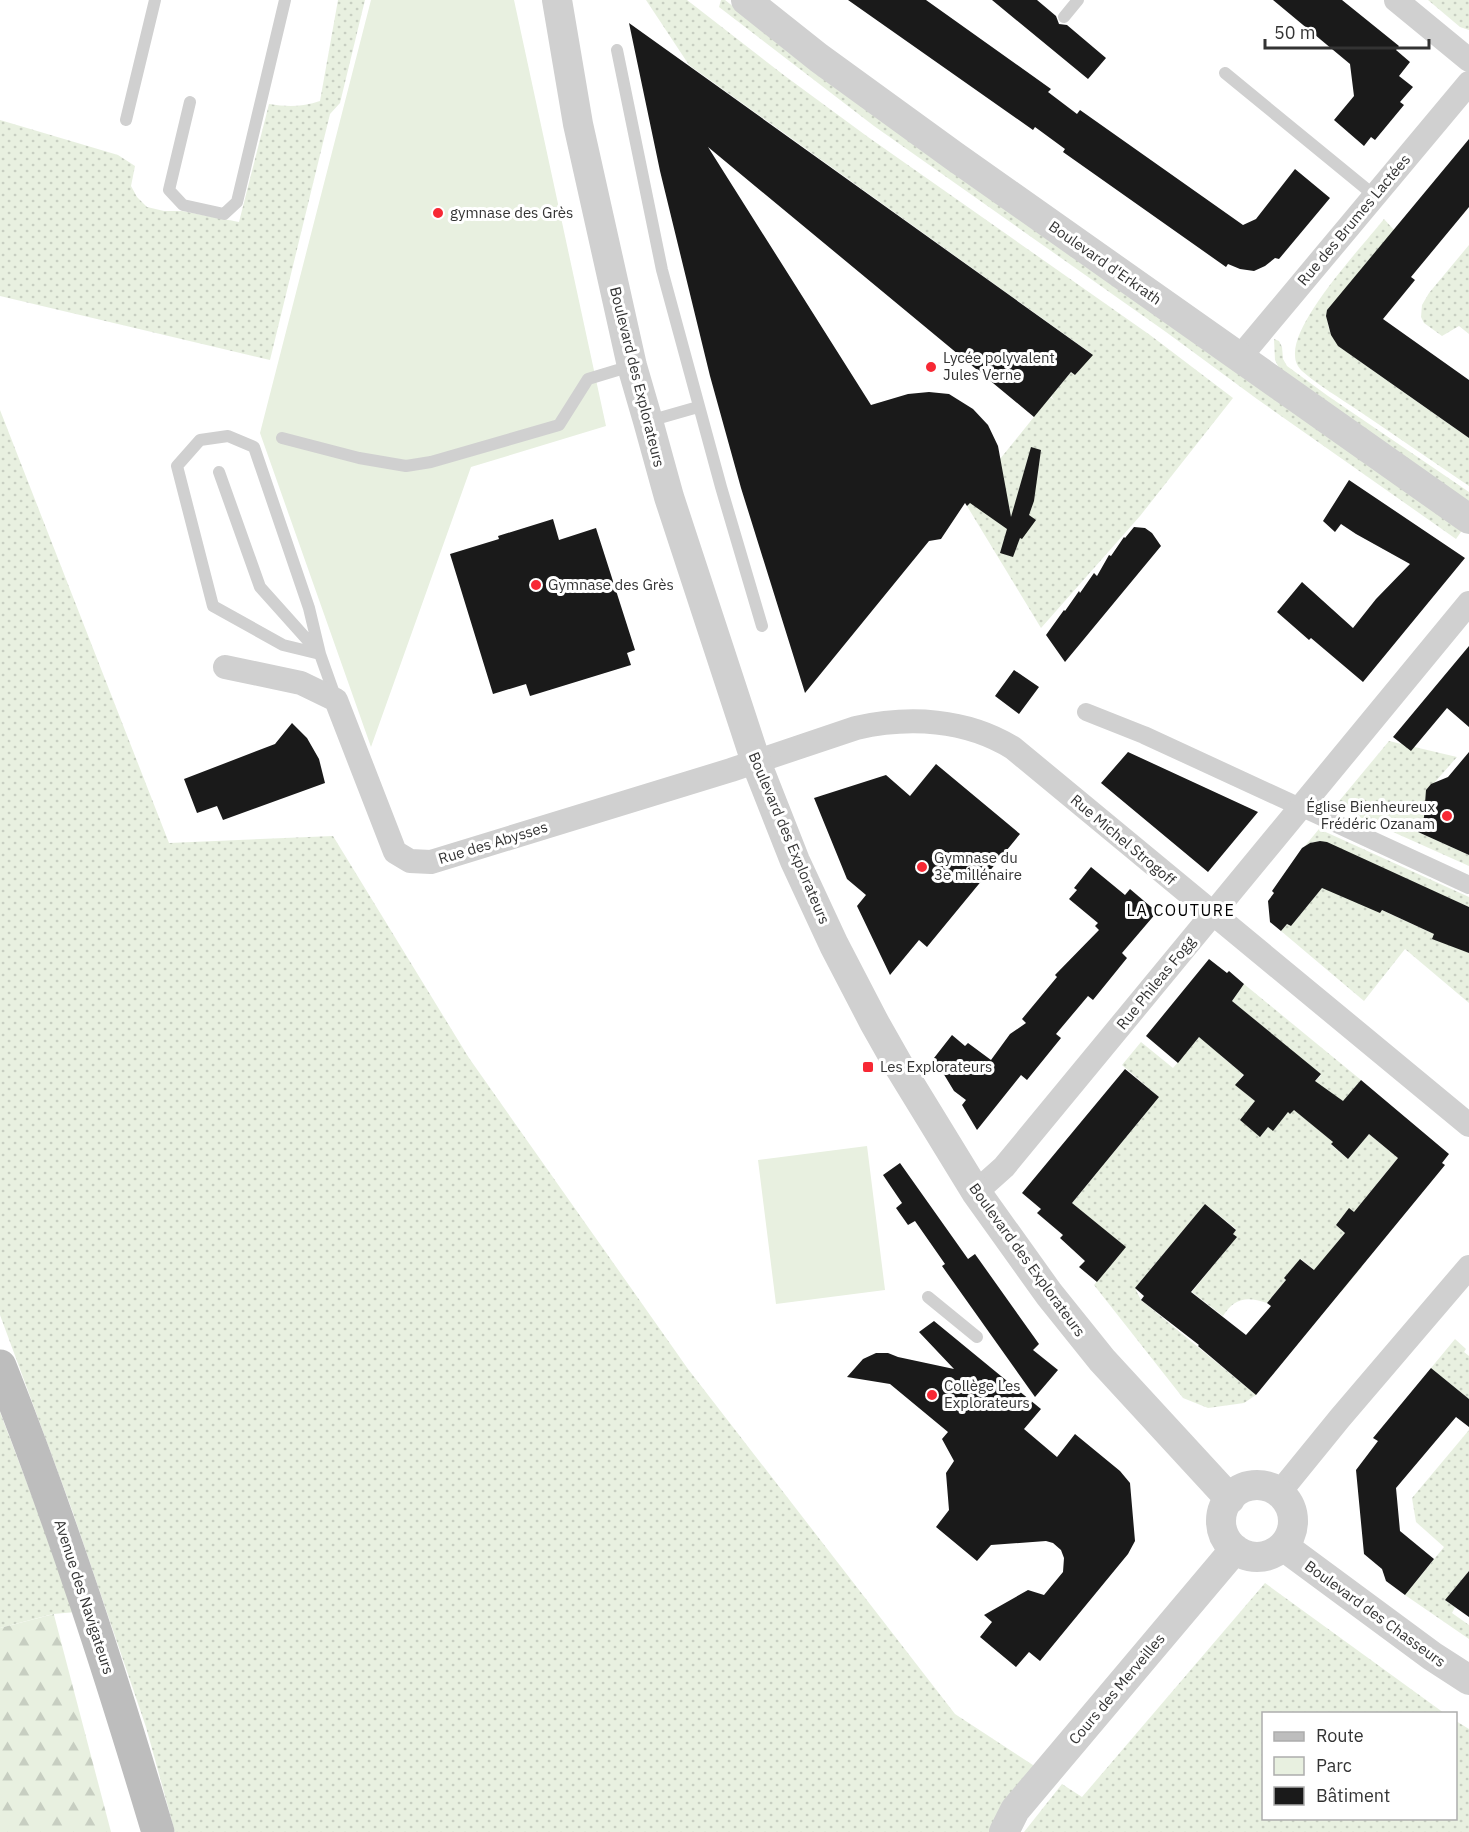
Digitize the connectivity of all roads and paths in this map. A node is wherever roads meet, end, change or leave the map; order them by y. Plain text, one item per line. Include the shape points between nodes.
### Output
1 (155, 0) edge
2 (285, 0) edge
3 (557, 0) edge
4 (746, 0) edge
5 (1078, 0) edge
6 (1396, 0) edge
7 (1064, 17) dead end
8 (617, 50) dead end
9 (1469, 60) edge
10 (1225, 73) dead end
11 (1469, 83) edge
12 (190, 102) dead end
13 (126, 120) dead end
14 (1375, 196) junction
15 (1240, 357) junction
16 (633, 366) junction
17 (698, 407) junction
18 (648, 421) junction
19 (282, 438) dead end
20 (219, 472) dead end
21 (1469, 519) edge
22 (1469, 603) edge
23 (762, 626) dead end
24 (320, 654) junction
25 (225, 667) dead end
26 (336, 700) junction
27 (1086, 712) dead end
28 (756, 762) junction
29 (1301, 806) junction
30 (1469, 885) edge
31 (1212, 914) junction
32 (1469, 1125) edge
33 (976, 1192) junction
34 (1469, 1267) edge
35 (928, 1297) dead end
36 (976, 1337) dead end
37 (0, 1366) edge
38 (1279, 1493) junction
39 (1230, 1498) junction
40 (1283, 1546) junction
41 (1235, 1549) junction
42 (1469, 1680) edge
43 (158, 1832) edge
44 (1005, 1832) edge

1 - 13 lane
2 - 12 lane via 237,202 224,214 183,205 169,190
3 - 16 street, Boulevard des Explorateurs via 578,124
4 - 15 street, Boulevard d'Erkrath via 944,149
5 - 7 lane
6 - 9 street
8 - 17 lane via 662,270
10 - 14 lane
11 - 14 street, Rue des Brumes Lactées
14 - 15 street, Rue des Brumes Lactées
15 - 21 street, Boulevard d'Erkrath
16 - 18 street, Boulevard des Explorateurs
16 - 19 lane via 588,379 560,425 431,462 406,466
17 - 18 lane
17 - 23 lane
18 - 28 street, Boulevard des Explorateurs
20 - 24 lane via 260,587
22 - 29 street, Rue Phileas Fogg
24 - 24 lane via 309,608 254,447 228,436 200,440 177,466 213,606 283,645
24 - 26 lane
25 - 26 street via 301,683
26 - 28 street, Rue des Abysses via 395,852 410,861 430,862
27 - 29 street
28 - 31 street, Rue Michel Strogoff via 856,728 896,722 955,725 987,735 1012,748
28 - 33 street, Boulevard des Explorateurs via 834,945 900,1068
29 - 30 street
29 - 31 street, Rue Phileas Fogg
31 - 32 street, Rue Michel Strogoff
31 - 33 street, Rue Phileas Fogg via 1004,1167
33 - 39 street, Boulevard des Explorateurs via 1102,1360
34 - 38 street
35 - 36 lane
37 - 43 main road, Avenue des Navigateurs via 100,1641
38 - 39 street via 1253,1486
38 - 40 street via 1293,1521
39 - 41 street via 1222,1512 1222,1527
40 - 41 street via 1257,1557
40 - 42 street, Boulevard des Chasseurs
41 - 44 street, Cours des Merveilles via 1016,1810

